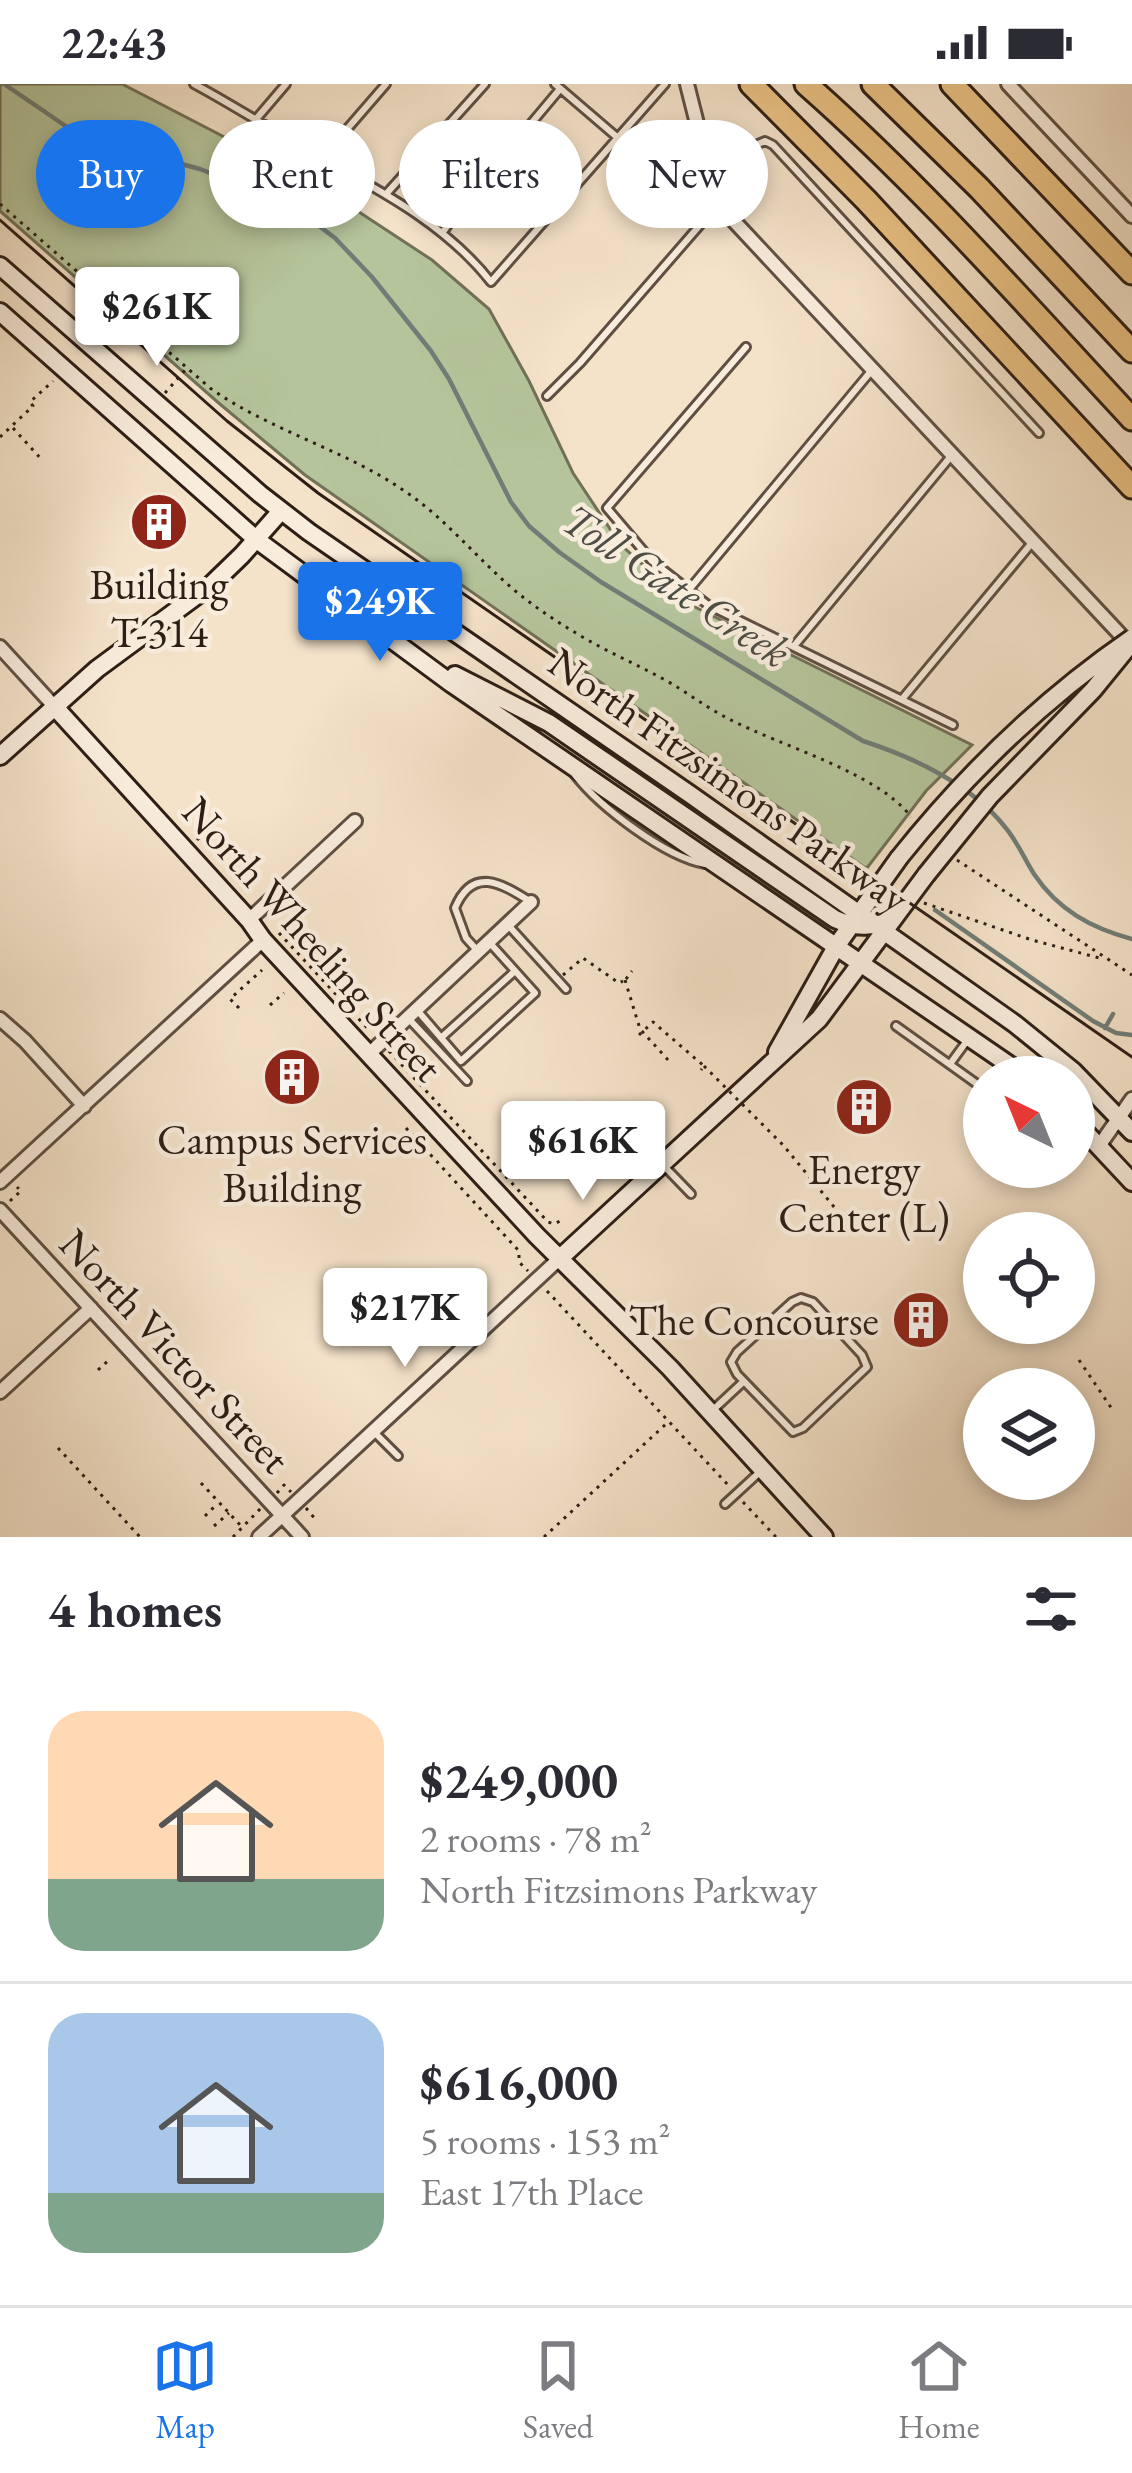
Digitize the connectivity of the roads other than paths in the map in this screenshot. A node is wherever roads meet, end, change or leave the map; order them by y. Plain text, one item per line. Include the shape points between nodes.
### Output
1 (194, 84) edge
2 (286, 84) edge
3 (386, 84) edge
4 (485, 84) edge
5 (665, 84) edge
6 (687, 84) edge
7 (752, 84) edge
8 (806, 84) edge
9 (873, 84) edge
10 (952, 84) edge
11 (1008, 84) edge
12 (557, 86) edge
13 (257, 118) junction
14 (260, 120) edge
15 (355, 120) edge
16 (634, 120) edge
17 (696, 120) edge
18 (606, 128) edge
19 (768, 143) edge
20 (606, 152) edge
21 (375, 188) edge
22 (386, 194) junction
23 (1132, 216) edge
24 (697, 228) edge
25 (741, 228) edge
26 (443, 232) junction
27 (1, 270) edge
28 (1132, 274) edge
29 (0, 312) edge
30 (746, 347) dead end
31 (1132, 352) edge
32 (872, 370) junction
33 (547, 396) dead end
34 (1132, 419) edge
35 (1039, 433) dead end
36 (952, 455) junction
37 (1132, 488) edge
38 (281, 511) junction
39 (256, 540) junction
40 (1033, 541) junction
41 (687, 592) junction
42 (1132, 642) edge
43 (794, 646) junction
44 (0, 647) edge
45 (411, 654) junction
46 (904, 698) junction
47 (53, 706) junction
48 (953, 724) dead end
49 (0, 756) edge
50 (356, 821) dead end
51 (531, 902) joint
52 (249, 920) junction
53 (866, 924) junction
54 (508, 925) junction
55 (263, 940) junction
56 (837, 945) junction
57 (483, 947) junction
58 (862, 962) junction
59 (514, 971) junction
60 (566, 989) dead end
61 (412, 1014) junction
62 (0, 1019) edge
63 (896, 1026) dead end
64 (970, 1036) junction
65 (442, 1037) junction
66 (369, 1054) junction
67 (998, 1056) edge
68 (774, 1058) junction
69 (950, 1064) junction
70 (963, 1074) edge
71 (466, 1081) dead end
72 (1132, 1099) edge
73 (84, 1106) junction
74 (1127, 1123) edge
75 (1095, 1142) edge
76 (1099, 1146) junction
77 (662, 1164) junction
78 (0, 1182) edge
79 (1132, 1182) edge
80 (691, 1194) dead end
81 (0, 1210) edge
82 (559, 1259) junction
83 (91, 1308) junction
84 (744, 1382) junction
85 (0, 1392) edge
86 (710, 1412) junction
87 (374, 1431) junction
88 (398, 1456) dead end
89 (763, 1469) junction
90 (724, 1504) dead end
91 (282, 1516) junction
92 (259, 1537) edge
93 (302, 1537) edge
94 (824, 1537) edge

1 - 13 lane
2 - 13 lane
3 - 15 lane
4 - 22 lane
5 - 16 lane
6 - 17 street
7 - 37 highway
8 - 34 highway
9 - 31 highway
10 - 28 highway
11 - 23 street
12 - 18 lane
12 - 26 lane
13 - 14 lane
19 - 35 lane
20 - 26 lane via 491,283
21 - 22 lane
22 - 26 lane
24 - 33 lane
25 - 32 street
27 - 38 main road, North Fitzsimons Parkway
29 - 39 main road, North Fitzsimons Parkway
30 - 41 lane via 607,508
32 - 36 street
32 - 41 lane
36 - 40 street
36 - 43 lane
38 - 39 main road
38 - 53 main road, North Fitzsimons Parkway
39 - 45 main road, North Fitzsimons Parkway
39 - 47 main road via 211,585
40 - 42 street
40 - 46 lane
41 - 43 lane
42 - 53 main road, bridge via 990,796 895,916
42 - 53 main road, bridge via 1074,680 984,759 899,858
43 - 46 lane
44 - 47 street, North Wheeling Street
45 - 53 main road via 533,714 835,919
45 - 56 main road, North Fitzsimons Parkway
46 - 48 lane
47 - 49 main road
47 - 52 main road, North Wheeling Street
50 - 52 street
51 - 54 street
51 - 57 lane via 486,881 466,890 455,908 466,938
52 - 55 main road, North Wheeling Street
53 - 56 main road
53 - 58 main road
53 - 74 main road, North Fitzsimons Parkway via 1042,1044
54 - 57 street
54 - 60 lane
55 - 66 main road, North Wheeling Street
55 - 73 street
56 - 58 main road, North Fitzsimons Parkway
56 - 68 main road
57 - 59 lane
57 - 61 street
58 - 64 main road, North Fitzsimons Parkway
58 - 68 main road via 819,1019
59 - 65 lane
59 - 65 lane via 535,993 460,1061
61 - 65 lane
61 - 66 street
61 - 71 lane
62 - 73 street
63 - 69 lane
64 - 67 main road, North Fitzsimons Parkway
64 - 69 lane
66 - 82 main road, North Wheeling Street
68 - 77 main road
69 - 70 lane
72 - 74 street
73 - 78 street
74 - 76 street
75 - 76 main road
76 - 79 main road
77 - 80 lane
77 - 82 main road
81 - 83 street, North Victor Street
82 - 86 main road, North Wheeling Street
82 - 87 street
83 - 85 street
83 - 91 street, North Victor Street
84 - 84 lane via 796,1432 866,1362 801,1298 734,1355 731,1366
84 - 86 lane
86 - 89 main road, North Wheeling Street
87 - 88 lane
87 - 91 street
89 - 90 lane
89 - 94 main road, North Wheeling Street
91 - 92 street
91 - 93 street, North Victor Street

